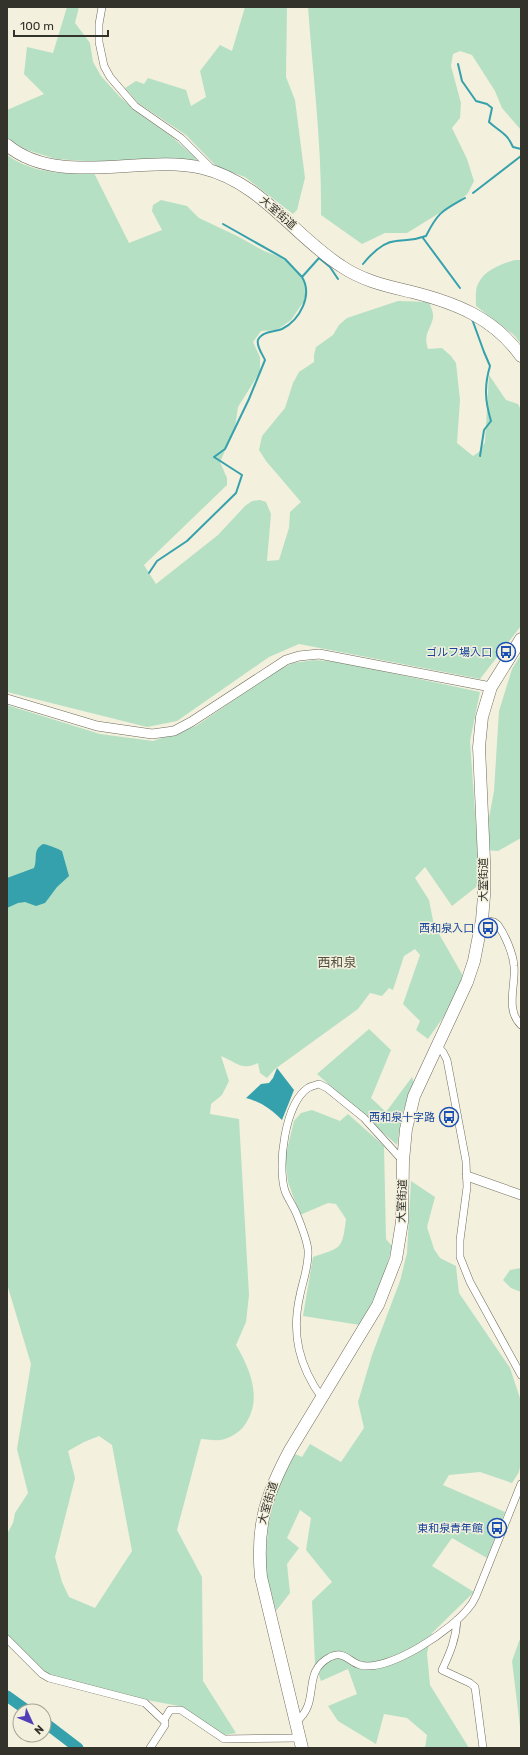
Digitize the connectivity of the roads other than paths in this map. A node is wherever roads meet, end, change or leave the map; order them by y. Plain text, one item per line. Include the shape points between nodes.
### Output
1 (102, 7) edge
2 (7, 145) edge
3 (215, 172) junction
4 (521, 356) edge
5 (521, 639) edge
6 (491, 687) junction
7 (7, 699) edge
8 (482, 920) junction
9 (521, 1025) edge
10 (437, 1046) junction
11 (403, 1161) junction
12 (467, 1176) junction
13 (521, 1195) edge
14 (521, 1375) edge
15 (322, 1398) junction
16 (521, 1484) edge
17 (457, 1620) junction
18 (7, 1639) edge
19 (164, 1720) junction
20 (296, 1722) junction
21 (301, 1743) edge
22 (150, 1748) edge
23 (483, 1748) edge

1 - 3 street via 99,42 104,66 110,77 135,106 181,138
2 - 3 main road, 大室街道 via 42,162 68,167 173,165
3 - 4 main road, 大室街道 via 252,191 342,267 370,282 446,301 472,312 505,337
5 - 6 main road, 大室街道
6 - 7 street via 318,654 299,656 277,665 191,722 174,731 152,734 97,726
6 - 8 main road, 大室街道 via 482,718 478,747 484,860
8 - 9 street via 498,925 513,958 512,1011
8 - 10 main road, 大室街道 via 467,982
10 - 11 main road, 大室街道 via 414,1096 406,1129
10 - 12 street via 447,1060
11 - 15 main road, 大室街道 via 402,1222 392,1273 378,1305
11 - 15 street via 364,1118 327,1088 319,1084 308,1088 295,1105 281,1157 282,1172 286,1192 298,1215 308,1249 299,1297 299,1353 312,1384
12 - 13 street
12 - 14 street via 460,1257 470,1282
15 - 20 main road, 大室街道 via 277,1474 268,1496 260,1535 259,1553 264,1593
16 - 17 street via 476,1596 470,1607
17 - 20 street via 426,1644 377,1665 360,1665 337,1654 329,1658 319,1665 314,1673 309,1707
17 - 23 street via 454,1645 442,1670 475,1687
18 - 19 street via 49,1678 145,1703
19 - 21 street via 170,1710 181,1710 224,1739
19 - 22 street via 164,1725
20 - 21 main road, 大室街道

